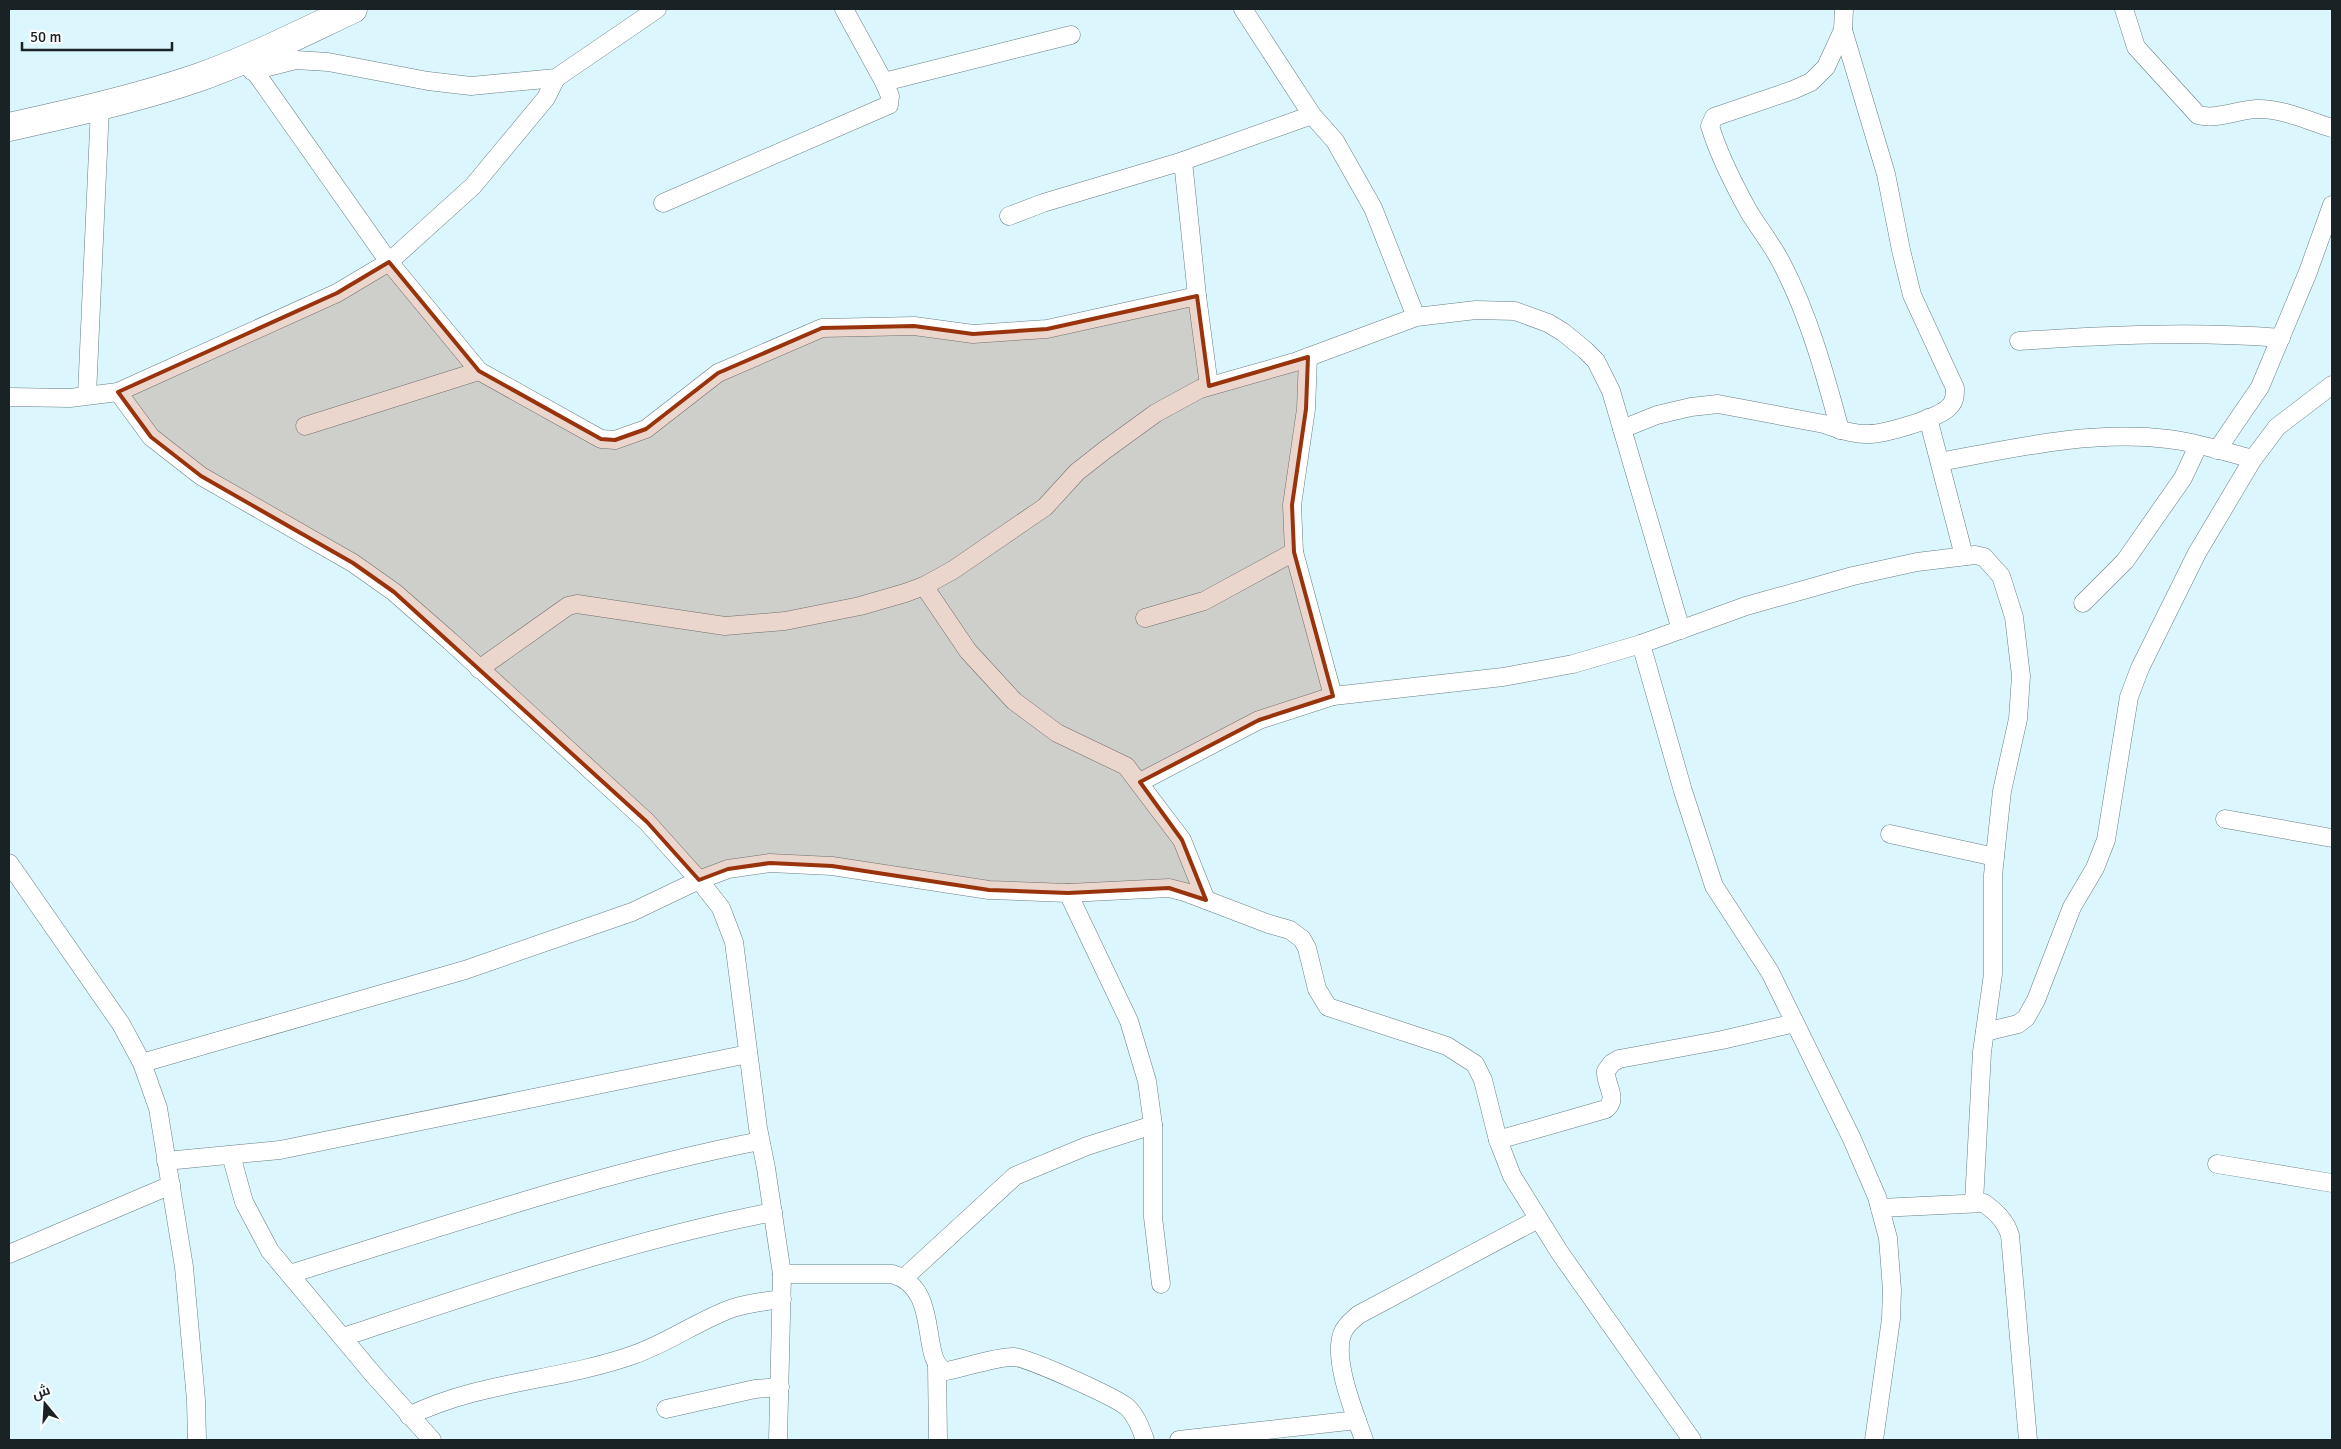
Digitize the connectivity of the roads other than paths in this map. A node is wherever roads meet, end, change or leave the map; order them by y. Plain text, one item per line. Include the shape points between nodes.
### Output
1 (354, 9) edge
2 (657, 9) edge
3 (844, 9) edge
4 (1242, 9) edge
5 (1844, 9) edge
6 (2124, 9) edge
7 (1843, 30) junction
8 (1071, 35) dead end
9 (249, 65) junction
10 (556, 78) junction
11 (884, 82) junction
12 (100, 107) junction
13 (1312, 115) junction
14 (9, 127) edge
15 (2332, 128) edge
16 (1183, 161) junction
17 (663, 203) dead end
18 (2332, 205) edge
19 (1009, 216) dead end
20 (389, 262) junction
21 (1197, 296) junction
22 (1416, 317) junction
23 (2281, 338) junction
24 (2020, 341) dead end
25 (1308, 357) junction
26 (479, 371) junction
27 (2332, 385) edge
28 (1209, 386) junction
29 (118, 392) junction
30 (87, 395) junction
31 (9, 397) edge
32 (1928, 418) junction
33 (305, 426) dead end
34 (1622, 429) junction
35 (1840, 430) junction
36 (2198, 446) junction
37 (2218, 450) junction
38 (2253, 459) junction
39 (1940, 462) junction
40 (1294, 552) junction
41 (1964, 556) junction
42 (924, 586) junction
43 (2083, 604) dead end
44 (1144, 618) dead end
45 (1681, 630) junction
46 (1641, 644) junction
47 (479, 669) junction
48 (1333, 696) junction
49 (1140, 782) junction
50 (2225, 819) dead end
51 (1890, 834) dead end
52 (2332, 838) edge
53 (1995, 858) junction
54 (9, 863) edge
55 (699, 880) junction
56 (1068, 893) junction
57 (1206, 900) junction
58 (1795, 1023) junction
59 (1985, 1032) junction
60 (748, 1054) junction
61 (142, 1063) junction
62 (1153, 1125) junction
63 (1498, 1140) junction
64 (760, 1141) junction
65 (231, 1155) junction
66 (166, 1161) junction
67 (2217, 1164) dead end
68 (2332, 1182) edge
69 (171, 1185) junction
70 (1974, 1202) junction
71 (1880, 1208) junction
72 (773, 1212) junction
73 (1538, 1219) junction
74 (9, 1254) edge
75 (290, 1274) junction
76 (782, 1274) junction
77 (904, 1278) junction
78 (1161, 1284) dead end
79 (782, 1299) junction
80 (343, 1337) junction
81 (937, 1365) junction
82 (780, 1387) junction
83 (666, 1409) dead end
84 (409, 1416) junction
85 (1357, 1420) junction
86 (425, 1439) edge
87 (197, 1440) edge
88 (778, 1440) edge
89 (938, 1440) edge
90 (1145, 1440) edge
91 (1179, 1440) edge
92 (1364, 1440) edge
93 (1692, 1440) edge
94 (1874, 1440) edge
95 (2028, 1440) edge

1 - 9 main road
2 - 10 street
3 - 11 street
4 - 13 street
5 - 7 street
6 - 15 street via 2136,47 2198,115 2208,117 2256,109 2272,110
7 - 32 street via 1886,174 1912,294 1955,388 1955,398 1950,407
7 - 35 street via 1826,68 1811,82 1714,117 1710,126 1716,147 1749,211 1782,264 1824,370
8 - 11 street
9 - 10 street via 296,60 328,62 471,86
9 - 12 main road
9 - 20 street
10 - 20 street via 546,98 473,186
11 - 17 street via 890,96 888,105
12 - 14 main road
12 - 30 street
13 - 16 street
13 - 22 street via 1335,141 1373,208
16 - 19 street
16 - 21 street
18 - 23 street
20 - 26 street
20 - 29 street via 337,293
21 - 26 street via 1047,329 973,334 914,326 822,328 718,373 646,429 615,440 601,438
21 - 28 street
22 - 25 street
22 - 34 street via 1476,310 1515,311 1548,323 1596,362 1611,391
23 - 24 street via 2231,334 2092,336
23 - 37 street via 2260,387
25 - 28 street
25 - 40 street via 1306,409 1292,505
26 - 33 street
27 - 38 street via 2277,427
28 - 42 street via 1156,414 1077,472 1045,507
29 - 30 street
29 - 47 street via 151,437 201,476 353,563 401,598
30 - 31 street via 70,398
32 - 35 street via 1881,433
32 - 39 street
34 - 35 street via 1657,415 1718,404 1824,424
34 - 45 street
36 - 37 street
36 - 39 street via 2153,438 2080,438
36 - 43 street via 2183,478 2125,561
37 - 38 street
38 - 59 street via 2197,554 2137,675 2123,721 2106,840 2095,868 2072,907 2036,1000 2026,1018 2018,1024
39 - 41 street
40 - 44 street via 1204,601
40 - 48 street
41 - 45 street via 1853,576 1746,606
41 - 53 street via 1975,554 1984,558 2002,576 2014,617 2021,676 2018,719 2002,791
42 - 47 street via 860,606 785,621 725,626 577,604 568,606
42 - 49 street via 968,652 1014,700 1057,733 1126,766
45 - 46 street
46 - 48 street via 1573,664 1503,677
46 - 58 street via 1714,886 1770,972
47 - 55 street via 647,822
48 - 49 street via 1259,720
49 - 57 street via 1182,840
50 - 52 street
51 - 53 street
53 - 59 street via 1993,974
54 - 61 street via 121,1024
55 - 56 street via 728,869 779,864 832,866 989,890
55 - 60 street via 721,908 734,942
55 - 61 street via 632,912 465,970
56 - 57 street via 1170,888
56 - 62 street via 1135,1036 1147,1081
57 - 63 street via 1290,930 1302,939 1312,962 1317,990 1328,1007 1446,1046 1475,1064 1484,1080
58 - 63 street via 1619,1059 1612,1062 1606,1071 1612,1102 1606,1110
58 - 71 street via 1852,1139
59 - 70 street
60 - 64 street
60 - 65 street via 280,1150
61 - 66 street via 158,1108
62 - 77 street via 1087,1146 1018,1174
62 - 78 street via 1153,1218
63 - 73 street via 1512,1176
64 - 72 street
64 - 75 street via 671,1160
65 - 66 street
65 - 75 street via 244,1202 270,1252
66 - 69 street
67 - 68 street
69 - 74 street
69 - 87 street via 184,1267
70 - 71 street
70 - 95 street via 1984,1203 1997,1213 2010,1235
71 - 94 street via 1888,1238 1892,1290
72 - 76 street
72 - 80 street via 712,1224 543,1271
73 - 85 street via 1358,1315 1344,1330 1339,1353
73 - 93 street
75 - 80 street
76 - 77 street via 892,1274
76 - 79 street
77 - 81 street via 921,1295
79 - 82 street
79 - 84 street via 734,1308 635,1355 554,1377 450,1397
80 - 84 street
81 - 89 street
81 - 90 street via 946,1371 1013,1357 1030,1360 1126,1406
82 - 83 street via 755,1389
82 - 88 street
84 - 86 street
85 - 91 street
85 - 92 street

